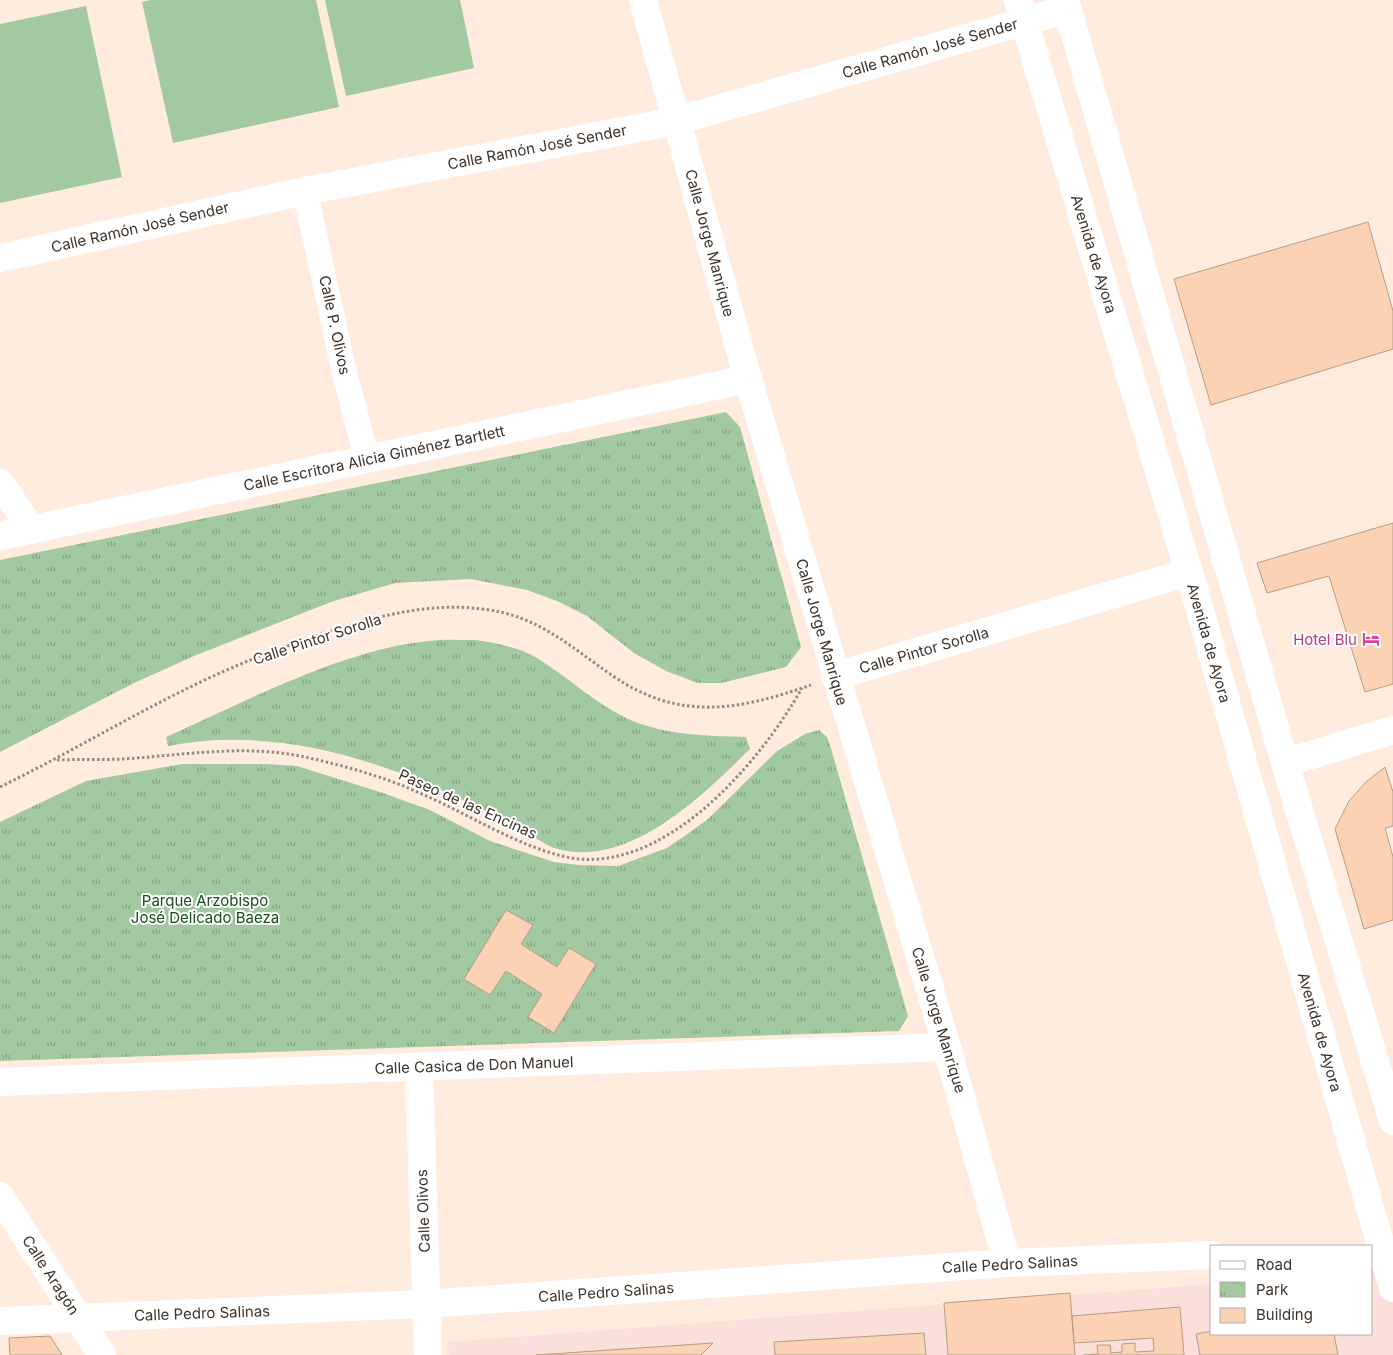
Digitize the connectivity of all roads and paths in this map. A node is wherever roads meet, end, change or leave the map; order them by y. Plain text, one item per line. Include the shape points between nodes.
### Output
1 (643, 0) edge
2 (1067, 4) edge
3 (1021, 10) edge
4 (676, 121) junction
5 (305, 191) junction
6 (0, 258) edge
7 (748, 379) junction
8 (367, 459) junction
9 (0, 483) edge
10 (1214, 517) junction
11 (1176, 529) junction
12 (32, 530) junction
13 (0, 536) edge
14 (1189, 572) junction
15 (1237, 595) junction
16 (1198, 605) junction
17 (835, 676) junction
18 (802, 688) junction
19 (1393, 730) edge
20 (56, 760) junction
21 (1285, 763) junction
22 (0, 788) edge
23 (947, 1047) junction
24 (418, 1067) junction
25 (0, 1082) edge
26 (1393, 1121) edge
27 (0, 1196) edge
28 (1377, 1249) edge
29 (1210, 1255) edge
30 (1007, 1263) junction
31 (1393, 1288) edge
32 (425, 1304) junction
33 (78, 1318) junction
34 (0, 1321) edge
35 (102, 1355) edge
36 (428, 1355) edge

1 - 4 street, Calle Jorge Manrique
2 - 3 street, Calle Ramón José Sender
2 - 10 street
3 - 4 street, Calle Ramón José Sender
3 - 11 street, Avenida de Ayora
4 - 5 street, Calle Ramón José Sender
4 - 7 street, Calle Jorge Manrique
5 - 6 street, Calle Ramón José Sender
5 - 8 street, Calle P. Olivos via 343,367
7 - 8 street, Calle Escritora Alicia Giménez Bartlett
7 - 17 street, Calle Jorge Manrique
8 - 12 street, Calle Escritora Alicia Giménez Bartlett
9 - 12 street
10 - 11 street
10 - 15 street
11 - 14 street, Avenida de Ayora
12 - 13 street, Calle Escritora Alicia Giménez Bartlett
14 - 16 street, Avenida de Ayora
14 - 17 street, Calle Pintor Sorolla
15 - 16 street
15 - 21 street
16 - 28 street, Avenida de Ayora
17 - 18 path, Calle Pintor Sorolla
17 - 23 street, Calle Jorge Manrique
18 - 20 path, Calle Pintor Sorolla via 723,707 685,707 651,697 622,681 547,628 517,616 482,609 413,611 359,622 243,663 122,722
18 - 20 path, Paseo de las Encinas via 774,734 702,810 655,842 605,857 580,859 544,850 422,793 383,778 301,756 217,751 125,759
19 - 21 street
20 - 22 path, Calle Pintor Sorolla
21 - 26 street
23 - 24 street, Calle Casica de Don Manuel
23 - 30 street, Calle Jorge Manrique
24 - 25 street, Calle Casica de Don Manuel
24 - 32 street, Calle Olivos
27 - 33 street, Calle Aragón
28 - 31 street, Avenida de Ayora
29 - 30 street, Calle Pedro Salinas
30 - 32 street, Calle Pedro Salinas
32 - 33 street, Calle Pedro Salinas
32 - 36 street, Calle Olivos
33 - 34 street, Calle Pedro Salinas
33 - 35 street, Calle Aragón

